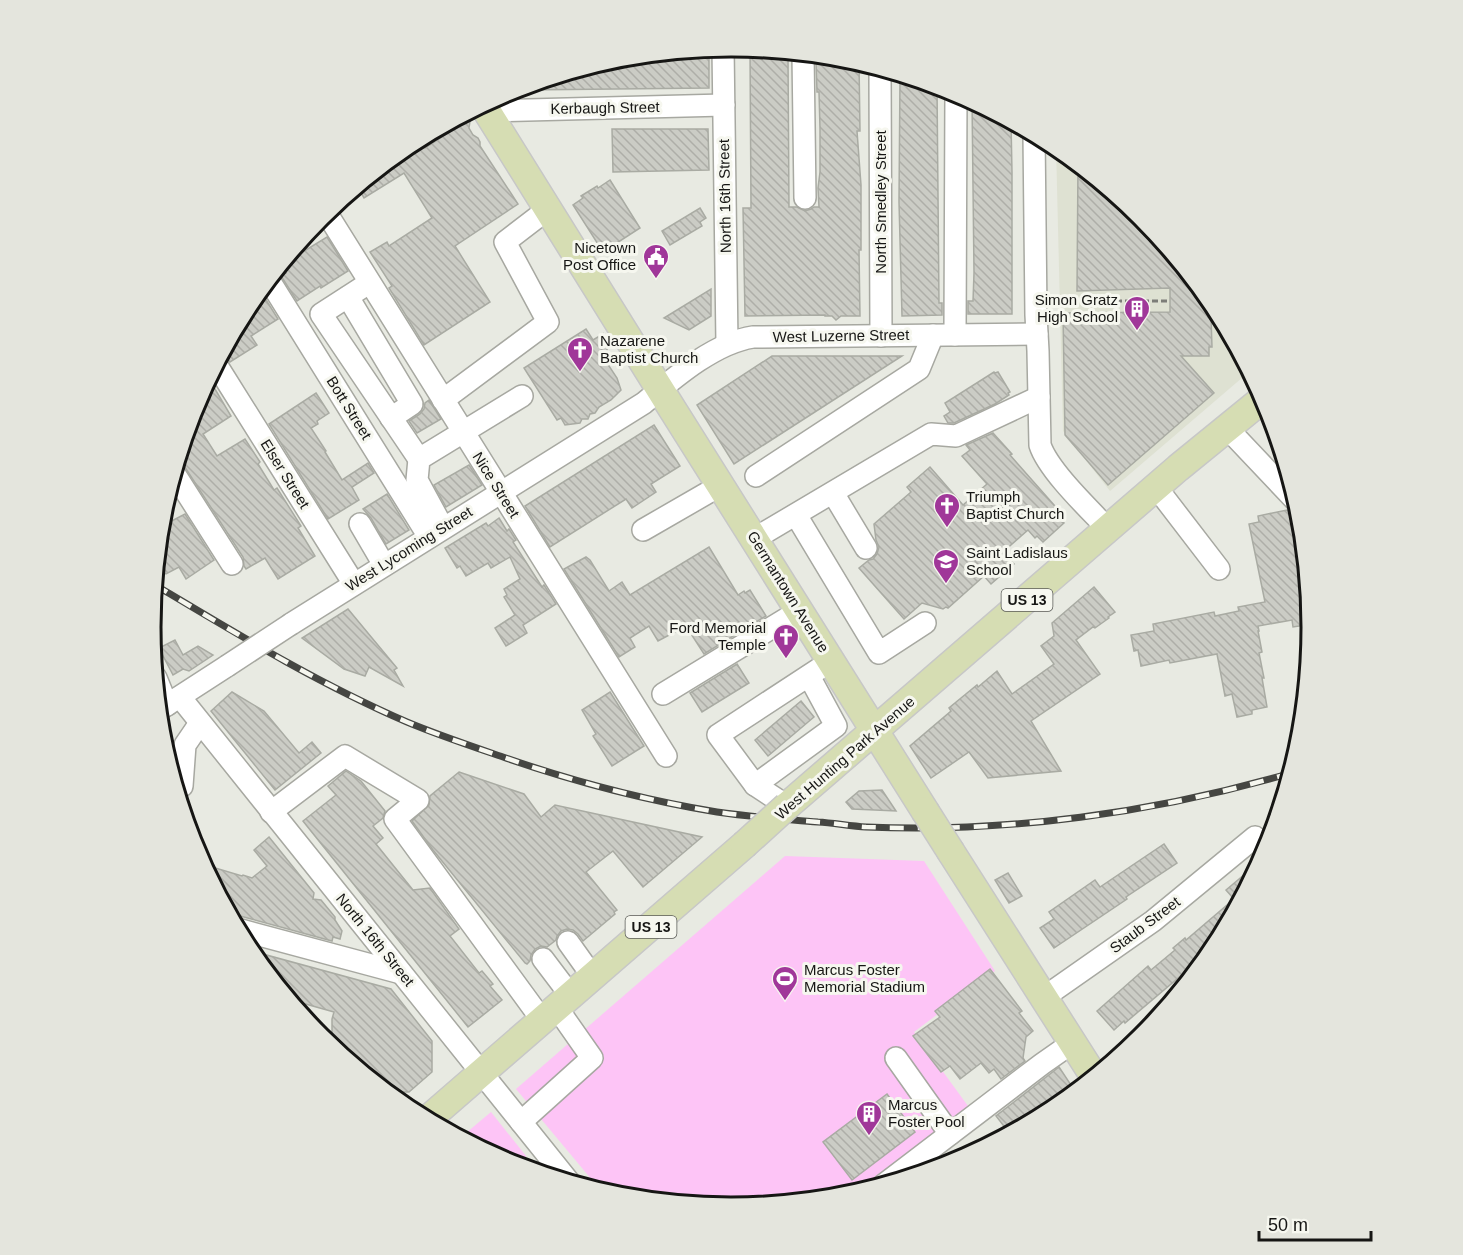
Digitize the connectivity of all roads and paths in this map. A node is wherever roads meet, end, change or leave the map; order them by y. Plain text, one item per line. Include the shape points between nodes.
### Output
1 (723, 57) edge
2 (803, 62) edge
3 (880, 76) edge
4 (956, 103) edge
5 (724, 105) junction
6 (496, 108) edge
7 (487, 112) edge
8 (1034, 144) edge
9 (805, 198) dead end
10 (548, 209) junction
11 (331, 221) edge
12 (369, 283) junction
13 (274, 287) edge
14 (348, 297) junction
15 (1036, 301) junction
16 (1169, 301) dead end
17 (1037, 334) junction
18 (933, 335) junction
19 (955, 335) junction
20 (881, 336) junction
21 (728, 344) junction
22 (221, 372) edge
23 (660, 389) junction
24 (522, 396) dead end
25 (1038, 397) junction
26 (443, 400) junction
27 (1257, 404) edge
28 (391, 418) junction
29 (1227, 428) junction
30 (463, 432) junction
31 (419, 459) junction
32 (756, 476) dead end
33 (180, 482) edge
34 (721, 485) junction
35 (1156, 487) junction
36 (1285, 489) edge
37 (501, 492) junction
38 (833, 492) junction
39 (796, 515) junction
40 (360, 524) dead end
41 (1108, 529) junction
42 (644, 530) dead end
43 (436, 532) junction
44 (754, 539) junction
45 (866, 548) dead end
46 (232, 564) dead end
47 (384, 565) junction
48 (1219, 569) dead end
49 (354, 584) junction
50 (799, 611) junction
51 (925, 623) dead end
52 (820, 669) junction
53 (663, 694) dead end
54 (169, 704) edge
55 (200, 723) junction
56 (875, 731) junction
57 (666, 756) dead end
58 (182, 782) edge
59 (755, 785) junction
60 (788, 806) junction
61 (271, 812) junction
62 (1260, 842) edge
63 (249, 932) edge
64 (568, 942) dead end
65 (543, 958) dead end
66 (401, 973) junction
67 (593, 977) junction
68 (1043, 998) junction
69 (557, 1008) junction
70 (1072, 1043) junction
71 (896, 1058) dead end
72 (1090, 1071) edge
73 (482, 1073) junction
74 (434, 1114) edge
75 (521, 1122) junction
76 (950, 1134) junction
77 (561, 1172) edge
78 (899, 1173) edge

1 - 5 street, North 16th Street
2 - 9 street
3 - 20 street, North Smedley Street
4 - 19 street
5 - 6 street, Kerbaugh Street
5 - 21 street, North 16th Street
7 - 10 main road, Germantown Avenue
8 - 15 street
10 - 23 main road, Germantown Avenue
10 - 26 street via 505,242 548,322
11 - 12 street, Nice Street
12 - 14 street
12 - 26 street, Nice Street
13 - 43 street, Bott Street
14 - 28 street via 412,404
14 - 28 street via 321,314
15 - 16 path
15 - 17 street
17 - 19 street, West Luzerne Street
17 - 25 street
18 - 19 street, West Luzerne Street
18 - 20 street, West Luzerne Street
18 - 32 street via 919,369
20 - 21 street, West Luzerne Street via 753,337
21 - 23 street, West Luzerne Street
22 - 49 street, Elser Street
23 - 34 main road, Germantown Avenue
23 - 37 street, West Lycoming Street via 644,403
24 - 30 street
25 - 38 street via 956,436 932,434
25 - 41 street via 1042,450 1060,477
26 - 30 street, Nice Street
27 - 29 main road, West Hunting Park Avenue / US 13
28 - 31 street
29 - 35 main road, West Hunting Park Avenue / US 13
29 - 36 street
30 - 31 street
30 - 37 street, Nice Street
31 - 43 street via 417,480
33 - 46 street
34 - 42 street
34 - 44 main road, Germantown Avenue
35 - 41 main road, West Hunting Park Avenue / US 13
35 - 48 street
37 - 43 street, West Lycoming Street
37 - 57 street, Nice Street
38 - 39 street
38 - 45 street
39 - 44 street
39 - 51 street via 879,653
40 - 47 street
41 - 56 main road, West Hunting Park Avenue / US 13
43 - 47 street, West Lycoming Street
44 - 50 main road, Germantown Avenue
47 - 49 street, West Lycoming Street
49 - 54 street, West Lycoming Street, bridge
50 - 52 main road, Germantown Avenue
50 - 53 street
52 - 56 main road, Germantown Avenue
52 - 59 street via 836,726
52 - 59 street via 718,735
54 - 55 street, North 16th Street
55 - 58 street via 185,745
55 - 61 street, North 16th Street
56 - 60 main road, West Hunting Park Avenue / US 13
56 - 68 main road, Germantown Avenue, bridge
59 - 60 street
60 - 67 main road, West Hunting Park Avenue / US 13, bridge
61 - 66 street, North 16th Street
61 - 69 street via 345,756 418,800 395,819
62 - 68 street, Staub Street via 1255,837 1153,921
63 - 66 street
64 - 67 street
65 - 69 street
66 - 73 street, North 16th Street
67 - 69 main road, West Hunting Park Avenue / US 13
68 - 70 main road, Germantown Avenue
69 - 73 main road, West Hunting Park Avenue / US 13
69 - 75 street via 592,1058
70 - 72 main road, Germantown Avenue
70 - 76 street
71 - 76 street
73 - 74 main road, West Hunting Park Avenue / US 13
73 - 75 street, North 16th Street
75 - 77 street, North 16th Street
76 - 78 street

